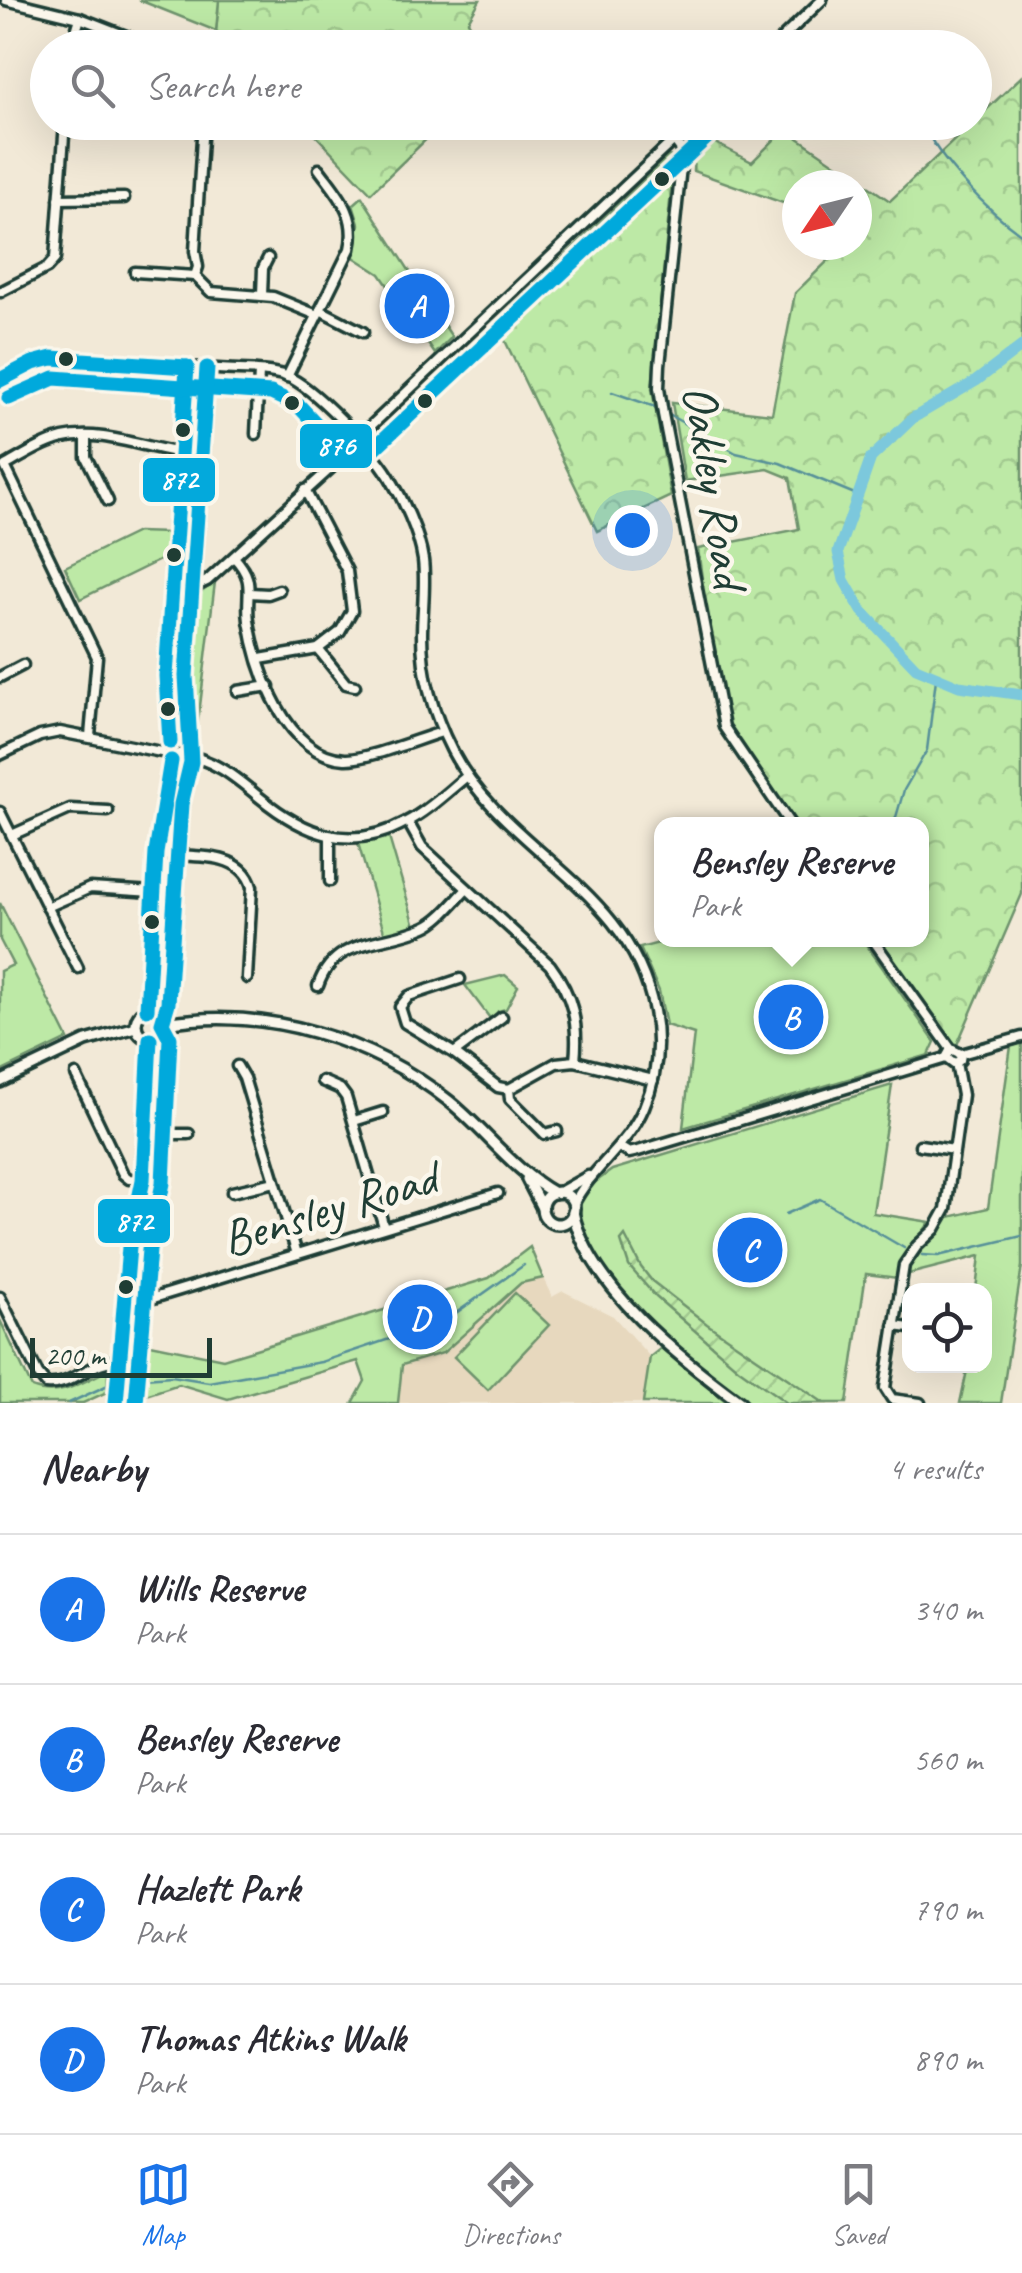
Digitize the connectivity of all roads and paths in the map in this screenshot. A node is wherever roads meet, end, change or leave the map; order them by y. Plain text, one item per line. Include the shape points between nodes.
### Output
1 (6, 0) edge
2 (822, 0) edge
3 (80, 18) junction
4 (77, 30) edge
5 (111, 30) edge
6 (791, 30) edge
7 (63, 140) edge
8 (202, 140) edge
9 (674, 140) joint
10 (319, 169) dead end
11 (124, 198) dead end
12 (58, 199) junction
13 (268, 258) dead end
14 (135, 272) dead end
15 (195, 276) junction
16 (0, 292) edge
17 (262, 295) junction
18 (319, 313) junction
19 (363, 332) dead end
20 (187, 367) junction
21 (259, 372) junction
22 (288, 376) junction
23 (0, 380) edge
24 (256, 434) dead end
25 (86, 438) junction
26 (358, 439) junction
27 (182, 453) junction
28 (331, 468) dead end
29 (304, 490) junction
30 (179, 494) junction
31 (192, 495) dead end
32 (108, 501) dead end
33 (234, 557) junction
34 (172, 590) junction
35 (278, 590) dead end
36 (250, 593) junction
37 (318, 650) junction
38 (260, 658) junction
39 (24, 665) dead end
40 (0, 677) edge
41 (269, 686) junction
42 (355, 686) dead end
43 (238, 691) dead end
44 (442, 732) junction
45 (90, 736) junction
46 (170, 742) junction
47 (161, 752) junction
48 (0, 755) edge
49 (175, 758) junction
50 (467, 776) junction
51 (108, 811) dead end
52 (0, 812) edge
53 (785, 817) edge
54 (408, 822) junction
55 (12, 835) junction
56 (330, 836) junction
57 (156, 855) junction
58 (330, 881) dead end
59 (467, 889) junction
60 (154, 892) junction
61 (46, 907) junction
62 (878, 947) edge
63 (78, 968) dead end
64 (247, 978) dead end
65 (460, 979) dead end
66 (318, 986) dead end
67 (148, 1009) junction
68 (502, 1017) dead end
69 (166, 1023) junction
70 (136, 1027) junction
71 (1022, 1037) edge
72 (150, 1039) junction
73 (454, 1052) junction
74 (162, 1054) dead end
75 (949, 1054) junction
76 (958, 1059) junction
77 (576, 1061) junction
78 (237, 1066) dead end
79 (76, 1076) dead end
80 (653, 1080) junction
81 (322, 1081) dead end
82 (0, 1082) edge
83 (509, 1089) junction
84 (383, 1112) dead end
85 (354, 1121) junction
86 (557, 1130) dead end
87 (157, 1133) junction
88 (188, 1134) dead end
89 (146, 1136) junction
90 (920, 1145) dead end
91 (620, 1147) junction
92 (954, 1150) junction
93 (522, 1170) junction
94 (592, 1174) junction
95 (153, 1176) dead end
96 (143, 1180) junction
97 (275, 1182) junction
98 (232, 1192) dead end
99 (556, 1193) junction
100 (498, 1194) dead end
101 (542, 1208) junction
102 (573, 1208) junction
103 (557, 1224) junction
104 (384, 1228) junction
105 (583, 1246) junction
106 (297, 1254) junction
107 (0, 1297) edge
108 (123, 1298) junction
109 (894, 1326) junction
110 (902, 1327) edge
111 (119, 1362) junction
112 (116, 1403) edge
113 (741, 1403) edge
114 (920, 1403) edge

1 - 3 street
2 - 6 street
3 - 4 street
3 - 5 street
7 - 12 street
8 - 15 street
9 - 26 street
9 - 53 street, Oakley Road via 682,166 660,365 663,414 724,727
10 - 18 street via 348,210 354,233
11 - 12 street
12 - 16 street via 52,264
13 - 17 street
14 - 15 street
15 - 17 street via 211,292
17 - 18 street
18 - 19 street
18 - 22 street
20 - 21 street
20 - 23 street via 52,358
20 - 27 street
21 - 22 street
21 - 24 street
22 - 26 street
25 - 27 street
25 - 32 street via 86,457
25 - 45 street via 52,441 5,466 97,657
26 - 44 street via 387,472 420,545 424,668
27 - 30 street
28 - 29 street
29 - 33 street
29 - 37 street via 347,571 351,596 349,621
30 - 31 street
30 - 34 street
33 - 34 street via 201,585
33 - 36 street via 246,570
34 - 46 street via 165,700
35 - 36 street
36 - 38 street via 250,626
37 - 38 street
37 - 42 street
38 - 41 street
39 - 40 street
41 - 43 street
41 - 44 street via 298,736 331,756 348,760
44 - 50 street
45 - 47 street
45 - 48 street via 50,733
46 - 47 street
46 - 49 street via 178,746
47 - 49 street
49 - 56 street via 218,766 289,822
49 - 57 street via 161,801
50 - 54 street
50 - 80 street via 604,910 626,940 654,1012
51 - 55 street via 70,809
52 - 55 street
54 - 56 street via 364,836
54 - 59 street via 422,847
55 - 61 street
56 - 58 street
57 - 60 street
57 - 64 street via 226,860 246,873 252,887
59 - 66 street via 427,926 340,953
59 - 77 street via 561,979 576,1018
60 - 61 street via 90,888
60 - 67 street
61 - 63 street
62 - 75 street
65 - 73 street via 410,996 400,1007 405,1023
67 - 69 main road via 159,1011
67 - 70 main road
68 - 73 street
69 - 72 main road
69 - 93 main road via 258,1021 350,1044 425,1083
70 - 72 main road
70 - 82 main road via 86,1041
71 - 76 street
72 - 89 street
73 - 83 street
74 - 87 street
75 - 76 street
75 - 91 street via 638,1151
76 - 92 street via 962,1095
77 - 80 street
77 - 83 street via 532,1073
78 - 97 street
79 - 96 street via 123,1174
80 - 91 street
81 - 85 street via 340,1090
83 - 86 street via 545,1134
84 - 85 street
85 - 104 street
87 - 88 street
87 - 89 street
87 - 95 street
89 - 96 street
90 - 92 street
91 - 94 street
92 - 109 street via 946,1209 907,1258
93 - 99 main road
93 - 101 main road
94 - 99 street
94 - 102 street
96 - 108 street
97 - 98 street
97 - 106 street
99 - 101 main road
99 - 102 main road via 567,1196
100 - 104 street, Bensley Road
101 - 103 main road
102 - 103 main road
102 - 105 main road
103 - 105 main road
104 - 106 street, Bensley Road
105 - 113 main road via 659,1334
106 - 108 street, Bensley Road via 146,1300
107 - 111 street via 43,1381 58,1384 108,1360
108 - 111 street
109 - 110 street
109 - 114 street via 886,1392
111 - 112 street

